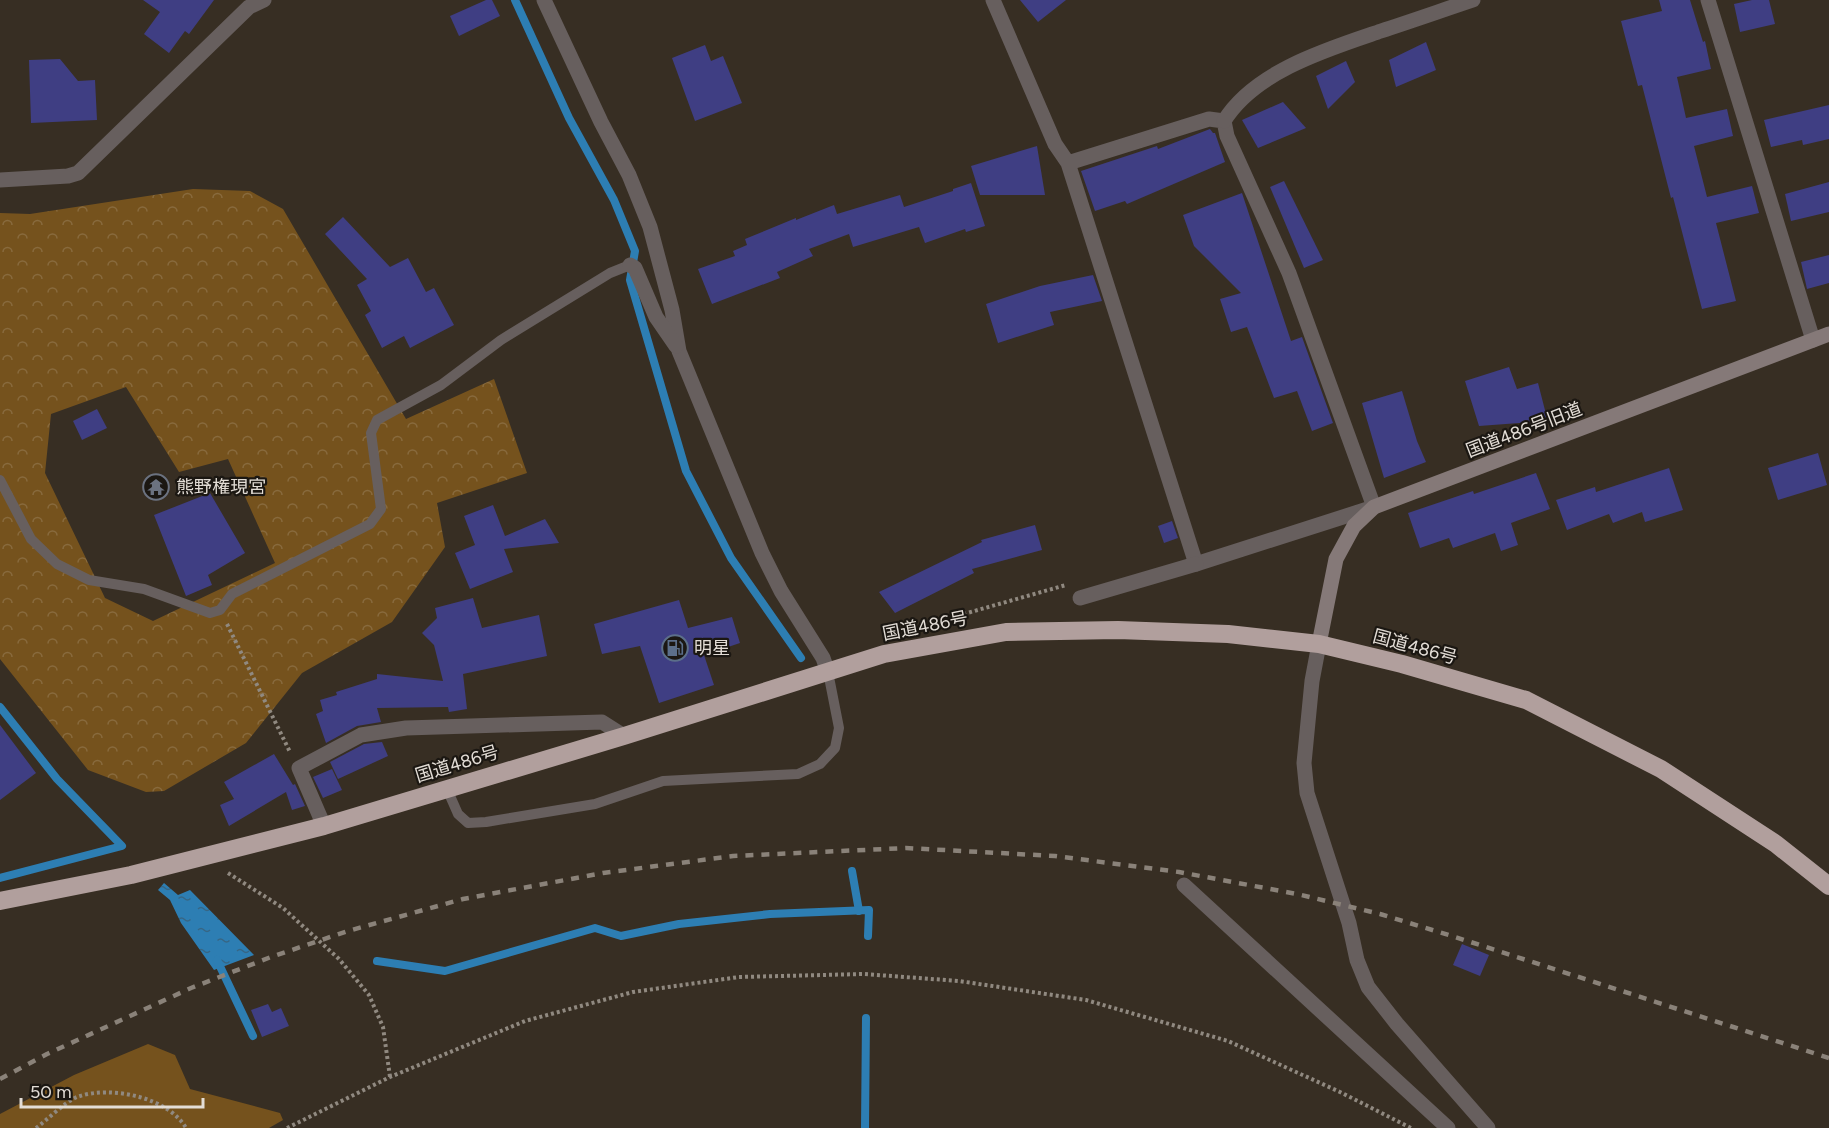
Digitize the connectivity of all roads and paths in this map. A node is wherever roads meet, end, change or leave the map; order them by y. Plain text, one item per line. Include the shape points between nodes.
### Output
1 (264, 0) edge
2 (544, 0) edge
3 (993, 0) edge
4 (1473, 0) edge
5 (1708, 0) edge
6 (1224, 122) junction
7 (1068, 163) junction
8 (0, 180) edge
9 (632, 267) joint
10 (1829, 334) edge
11 (1813, 340) junction
12 (680, 351) junction
13 (0, 480) edge
14 (1374, 507) junction
15 (1196, 564) junction
16 (1073, 583) dead end
17 (1080, 598) dead end
18 (220, 610) junction
19 (942, 621) dead end
20 (1319, 644) junction
21 (828, 672) junction
22 (624, 736) junction
23 (299, 768) junction
24 (447, 789) junction
25 (324, 826) junction
26 (211, 855) junction
27 (1184, 885) dead end
28 (1829, 886) edge
29 (0, 901) edge
30 (390, 1077) junction
31 (36, 1128) edge
32 (186, 1128) edge
33 (287, 1128) edge
34 (1411, 1128) edge
35 (1448, 1128) edge
36 (1488, 1128) edge

1 - 8 street via 249,7 78,172
2 - 12 street via 646,216
3 - 7 street via 1055,144
4 - 6 street via 1295,63 1248,93
5 - 11 street
6 - 7 street via 1209,119
6 - 14 street via 1289,273
7 - 15 street
9 - 12 street via 657,317
9 - 18 lane via 610,273 501,340 441,386 377,420 371,433 381,509 370,524 232,594
10 - 11 street, 国道486号旧道
11 - 14 street, 国道486号旧道
12 - 21 street via 762,553
13 - 18 lane via 31,539 57,564 89,580 144,589 210,613
14 - 15 street
14 - 20 street, 国道486号旧道 via 1354,525 1336,559
15 - 17 street
16 - 19 path
18 - 23 path
20 - 21 highway, 国道486号 via 1228,634 1118,630 1006,632 884,654
20 - 28 highway, 国道486号 via 1527,700 1661,769 1776,844
20 - 36 street via 1307,721 1306,783 1357,960 1368,987
21 - 22 highway, 国道486号
21 - 24 lane via 839,728 835,748 820,764 798,774 663,781 595,804 477,823 468,823 458,814
22 - 23 street via 602,722 406,728 361,735
22 - 24 highway, 国道486号
23 - 25 street
24 - 25 highway, 国道486号
25 - 26 highway, 国道486号
26 - 29 highway, 国道486号
26 - 30 path via 231,876 283,908 339,958 369,995 383,1027
27 - 35 street
30 - 33 path
30 - 34 path via 525,1021 633,992 739,977 864,974 959,981 1086,1000 1228,1041
31 - 32 path via 76,1097 101,1093 155,1101

